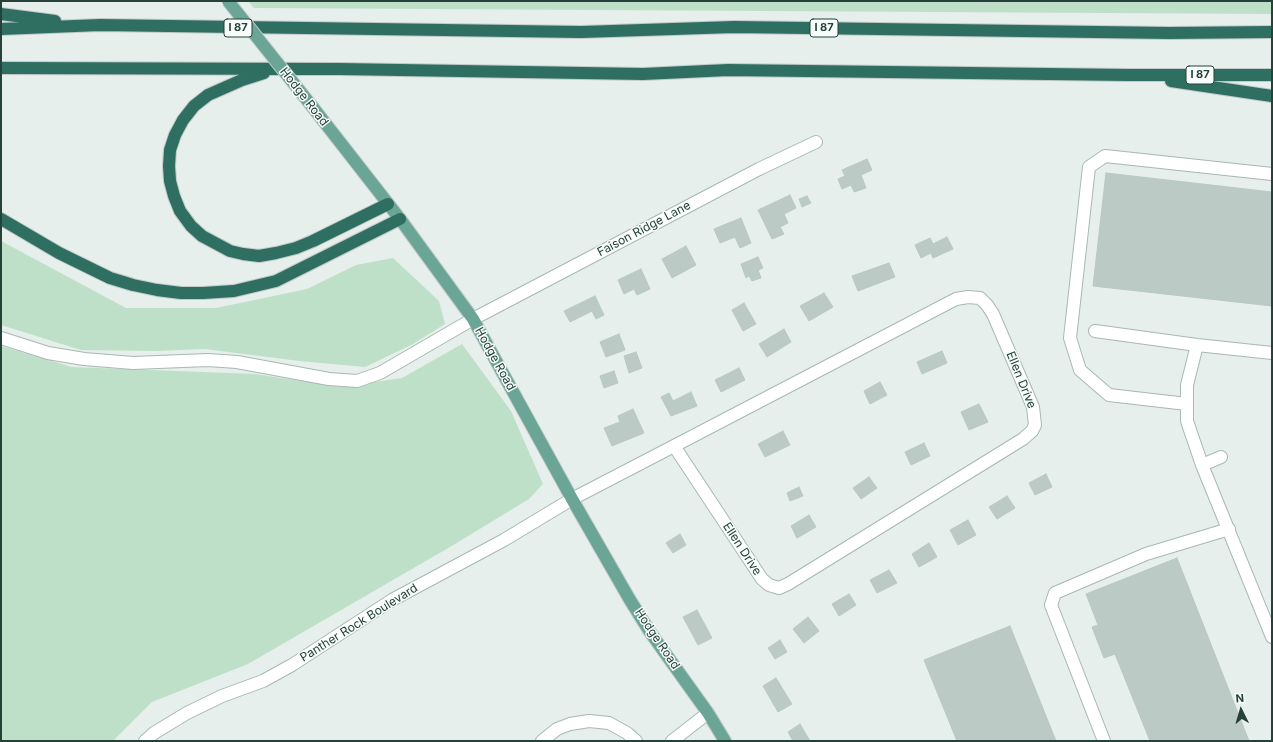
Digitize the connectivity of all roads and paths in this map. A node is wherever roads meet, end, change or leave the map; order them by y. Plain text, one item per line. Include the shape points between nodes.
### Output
1 (228, 1) edge
2 (1, 14) edge
3 (100, 25) junction
4 (1, 28) edge
5 (1272, 32) edge
6 (1, 68) edge
7 (276, 69) junction
8 (1128, 75) junction
9 (1272, 75) edge
10 (1272, 96) edge
11 (816, 142) dead end
12 (1272, 174) edge
13 (388, 204) junction
14 (1, 219) edge
15 (400, 219) junction
16 (473, 319) junction
17 (1095, 332) dead end
18 (1, 338) edge
19 (1197, 345) junction
20 (1272, 353) edge
21 (1187, 404) junction
22 (674, 446) junction
23 (1221, 457) dead end
24 (1202, 465) junction
25 (572, 499) junction
26 (1229, 529) junction
27 (1272, 636) edge
28 (708, 713) junction
29 (145, 741) edge
30 (542, 741) edge
31 (636, 741) edge
32 (672, 741) edge
33 (725, 741) edge
34 (1104, 741) edge

1 - 13 main road, Hodge Road, bridge
2 - 3 highway
3 - 4 highway, I 87
3 - 5 highway, I 87 via 580,32 734,27
6 - 7 highway, I 87
7 - 8 highway, I 87 via 643,74 728,70
7 - 13 highway via 208,95 194,106 183,120 170,150 170,174 180,211 191,226 202,236 230,251 259,256 313,242
8 - 9 highway, I 87
8 - 10 highway
11 - 16 street, Faison Ridge Lane via 759,169
12 - 21 street via 1104,156 1089,167 1070,338 1080,370 1108,395
13 - 15 main road, Hodge Road
14 - 15 highway via 59,253 110,278 133,285 182,293 234,291 276,280
15 - 16 main road, Hodge Road
16 - 18 street, Faison Ridge Lane via 380,373 357,381 329,379 237,362 208,360 133,363 84,359 48,353
16 - 25 main road, Hodge Road
17 - 19 street
19 - 20 street
19 - 21 street via 1187,385
21 - 24 street via 1187,421
22 - 22 street, Ellen Drive via 762,579 769,585 779,588 1023,439 1032,432 1035,419 1033,407 993,314 980,298 968,296 956,299
22 - 25 street, Ellen Drive
23 - 24 street
24 - 26 street
25 - 28 main road, Hodge Road via 634,606
25 - 29 street, Panther Rock Boulevard via 504,540 392,600 292,665 263,681 222,696 187,713
26 - 27 street
26 - 34 street via 1146,554 1055,593 1051,605
28 - 32 street
28 - 33 main road, Hodge Road
30 - 31 street via 557,729 589,721 609,723

